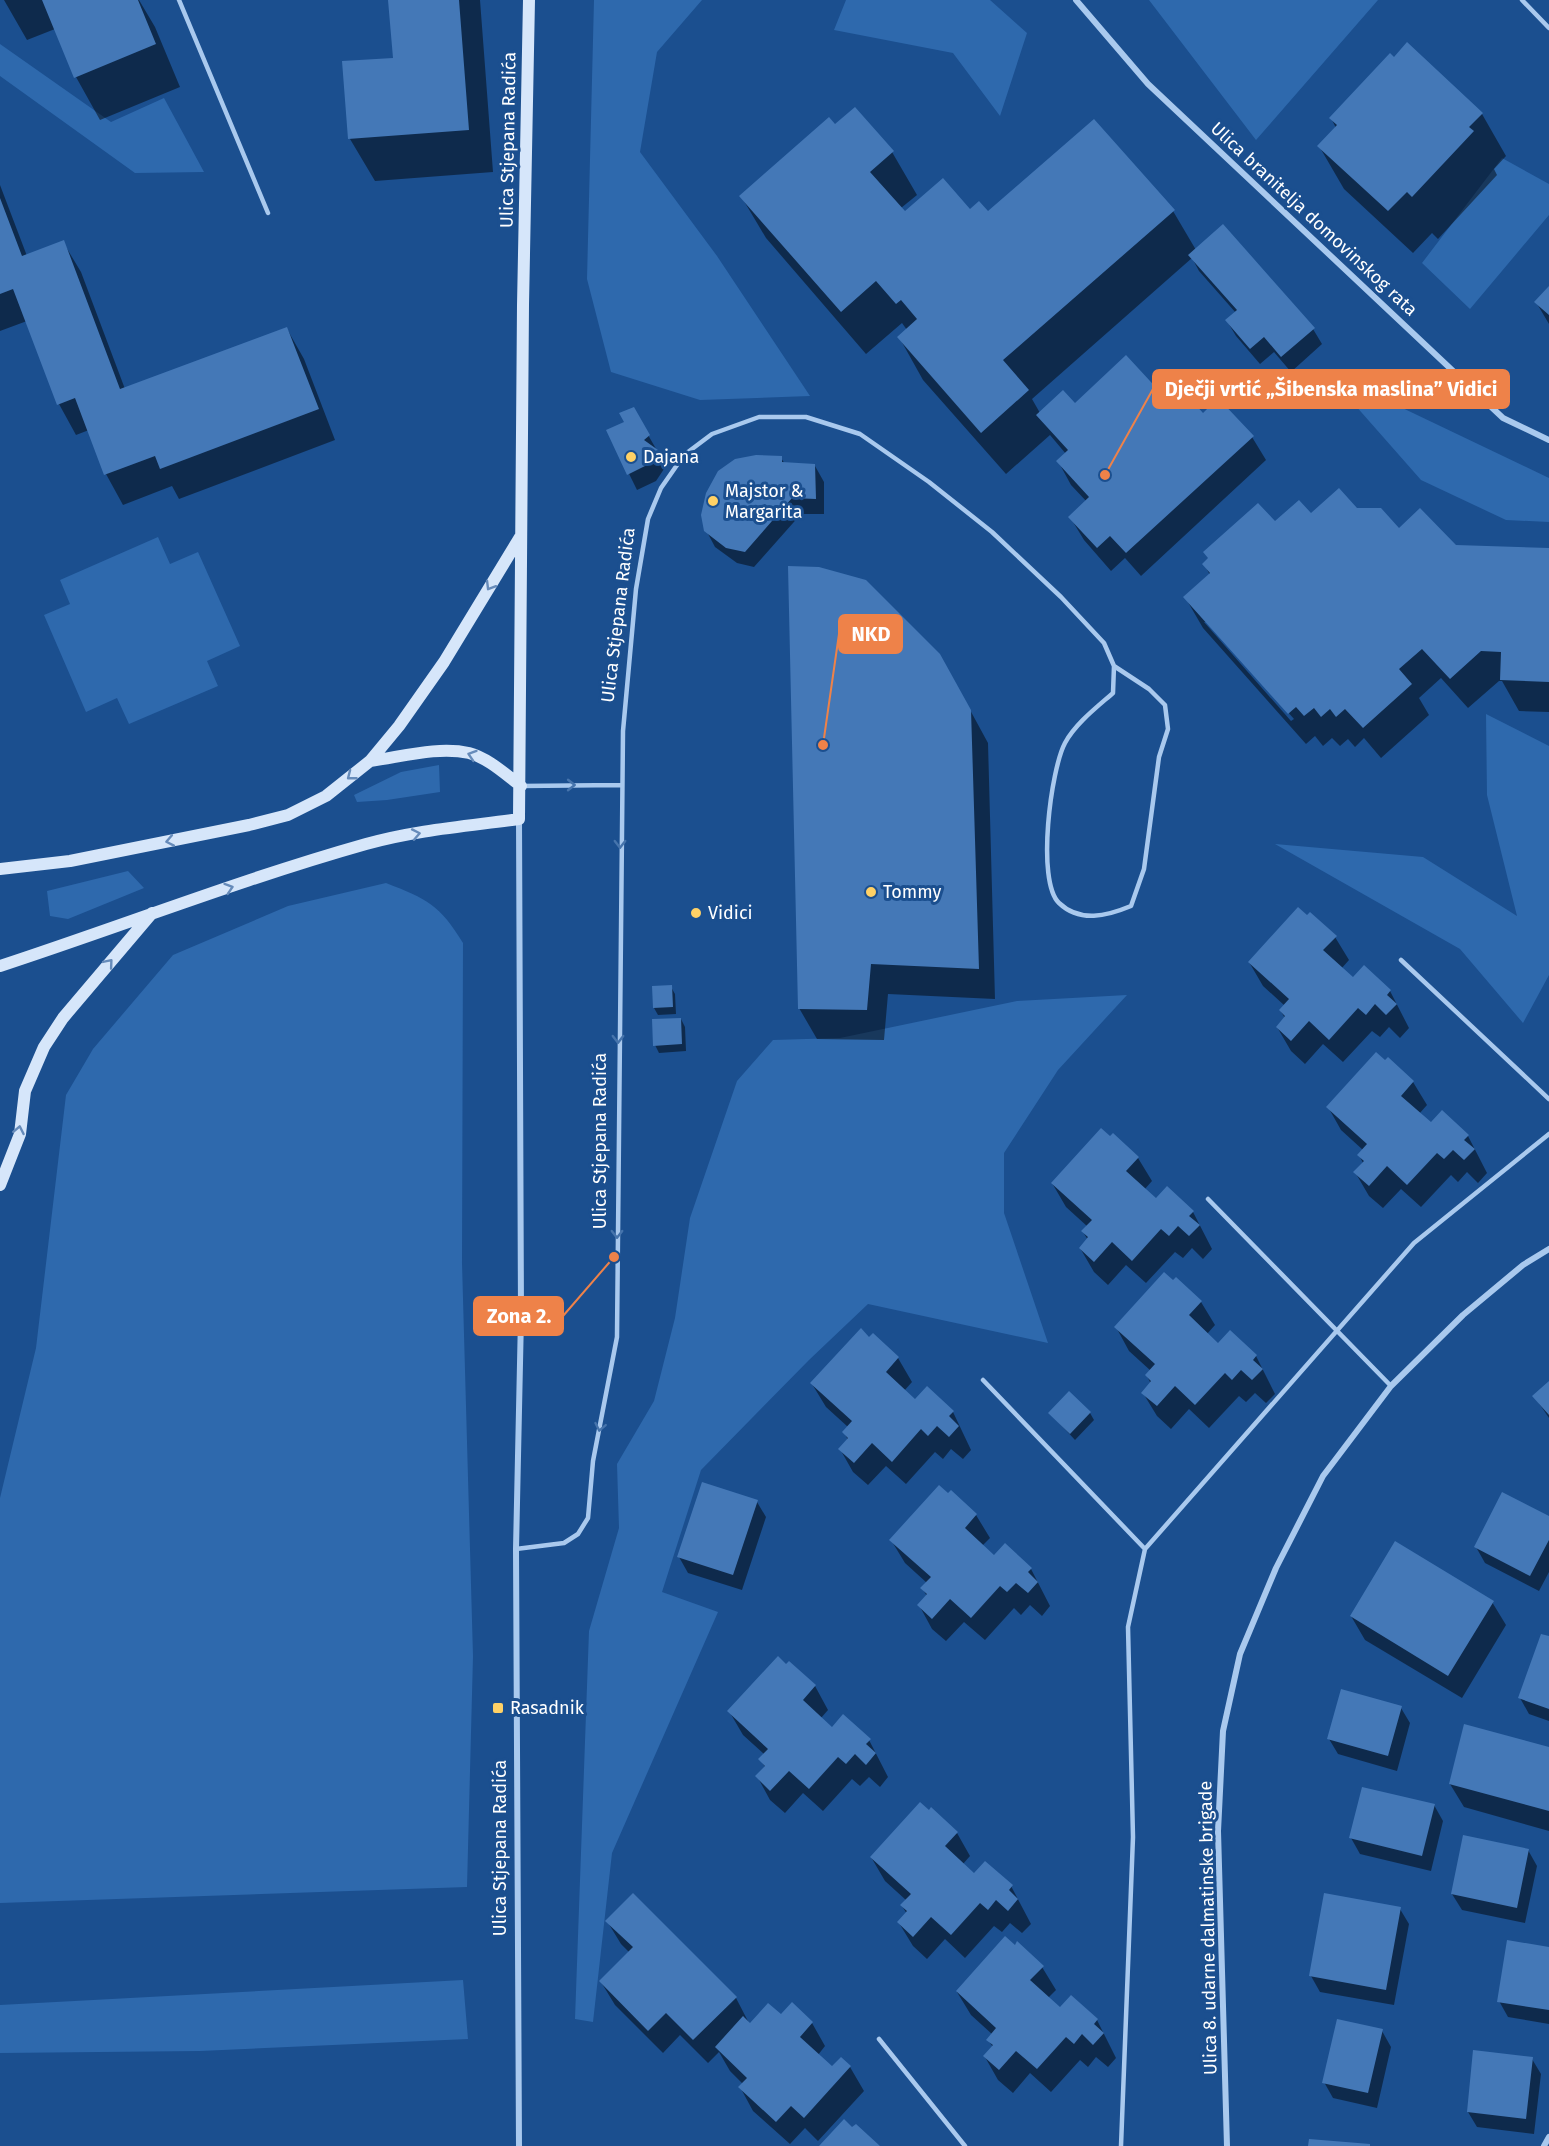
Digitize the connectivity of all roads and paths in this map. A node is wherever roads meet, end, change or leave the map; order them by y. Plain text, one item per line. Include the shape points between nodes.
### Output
1 (179, 0) edge
2 (529, 0) edge
3 (1076, 0) edge
4 (1522, 0) edge
5 (1549, 28) edge
6 (268, 213) dead end
7 (1549, 440) edge
8 (520, 536) junction
9 (1114, 666) junction
10 (370, 761) junction
11 (621, 785) junction
12 (521, 786) junction
13 (519, 819) junction
14 (0, 869) edge
15 (153, 912) junction
16 (1401, 960) dead end
17 (0, 966) edge
18 (1549, 1099) edge
19 (1549, 1134) edge
20 (0, 1185) edge
21 (1208, 1199) dead end
22 (1549, 1250) edge
23 (1339, 1331) junction
24 (983, 1380) dead end
25 (1391, 1386) junction
26 (516, 1549) junction
27 (1145, 1549) junction
28 (879, 2039) dead end
29 (1549, 2137) edge
30 (519, 2146) edge
31 (965, 2146) edge
32 (1121, 2146) edge
33 (1227, 2146) edge
34 (1544, 2146) edge

1 - 6 lane
2 - 8 main road, Ulica Stjepana Radića
3 - 7 street, Ulica branitelja domovinskog rata via 1148,84 1503,418
4 - 5 lane
8 -> 10 main road via 444,662
8 - 12 main road, Ulica Stjepana Radića
9 - 9 lane via 1113,693 1066,742 1052,786 1047,836 1049,882 1058,902 1080,916 1106,916 1131,906 1144,869 1159,756 1168,729 1165,705
9 - 11 lane, Ulica Stjepana Radića via 1104,643 1061,597 992,532 929,482 860,434 806,417 759,417 712,434 684,455 661,488 648,519 636,589
12 -> 10 main road via 471,753 451,751
10 -> 14 main road via 326,796 288,815 81,858
12 -> 11 lane
11 -> 26 lane, Ulica Stjepana Radića via 617,1337 593,1461 588,1518 578,1534 564,1543
12 - 13 main road, Ulica Stjepana Radića
15 -> 13 main road via 368,843
13 - 26 street, Ulica Stjepana Radića via 521,1317
15 - 17 main road
20 -> 15 main road via 20,1134 25,1090 44,1047 63,1018
16 - 18 lane
19 - 23 lane via 1414,1243
21 - 23 lane
22 - 25 street, Ulica 8. udarne dalmatinske brigade via 1524,1265 1463,1315
23 - 25 lane
23 - 27 lane
24 - 27 lane
25 - 33 street, Ulica 8. udarne dalmatinske brigade via 1323,1476 1276,1568 1240,1654 1223,1731 1218,1831
26 - 30 street, Ulica Stjepana Radića
27 - 32 lane via 1128,1627 1133,1837
28 - 31 lane
29 - 34 street

